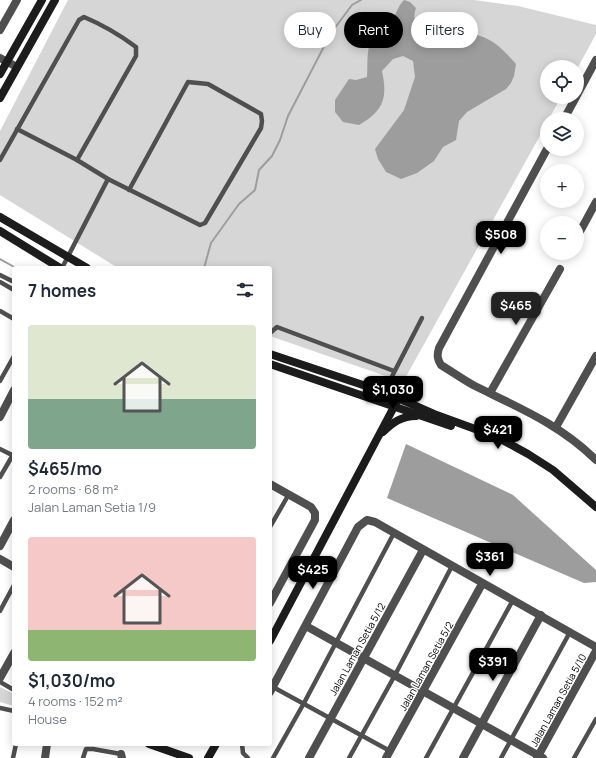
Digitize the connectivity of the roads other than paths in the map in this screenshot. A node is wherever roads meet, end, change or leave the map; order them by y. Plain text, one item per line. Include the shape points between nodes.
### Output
1 (17, 0) edge
2 (42, 0) edge
3 (55, 0) edge
4 (0, 30) edge
5 (4, 60) edge
6 (596, 60) edge
7 (17, 67) junction
8 (0, 74) edge
9 (584, 82) edge
10 (0, 98) edge
11 (17, 129) junction
12 (544, 156) edge
13 (0, 160) edge
14 (77, 160) junction
15 (108, 179) junction
16 (129, 190) junction
17 (596, 202) edge
18 (0, 217) edge
19 (584, 224) edge
20 (0, 232) edge
21 (67, 257) junction
22 (58, 266) edge
23 (62, 266) edge
24 (83, 266) edge
25 (560, 269) dead end
26 (0, 275) edge
27 (0, 282) edge
28 (12, 282) edge
29 (12, 289) edge
30 (0, 311) edge
31 (12, 318) edge
32 (422, 318) dead end
33 (272, 332) edge
34 (272, 355) edge
35 (596, 356) edge
36 (12, 360) edge
37 (272, 365) edge
38 (394, 371) junction
39 (0, 381) edge
40 (384, 392) junction
41 (490, 393) junction
42 (12, 394) edge
43 (399, 398) junction
44 (394, 407) junction
45 (423, 416) junction
46 (0, 417) edge
47 (556, 427) junction
48 (378, 438) junction
49 (0, 449) edge
50 (12, 454) edge
51 (12, 458) edge
52 (596, 460) edge
53 (0, 477) edge
54 (272, 485) edge
55 (289, 494) junction
56 (596, 507) edge
57 (596, 513) edge
58 (12, 524) edge
59 (272, 524) edge
60 (394, 533) junction
61 (0, 546) edge
62 (423, 550) junction
63 (0, 560) edge
64 (12, 566) edge
65 (452, 566) junction
66 (482, 584) junction
67 (12, 589) edge
68 (272, 598) edge
69 (513, 600) junction
70 (0, 611) edge
71 (541, 615) junction
72 (306, 626) junction
73 (570, 632) junction
74 (272, 638) edge
75 (336, 643) junction
76 (596, 647) edge
77 (596, 651) edge
78 (12, 657) edge
79 (364, 658) junction
80 (395, 675) junction
81 (0, 678) edge
82 (0, 682) edge
83 (12, 689) edge
84 (272, 689) edge
85 (424, 691) junction
86 (304, 703) junction
87 (0, 708) edge
88 (454, 708) junction
89 (12, 711) edge
90 (331, 718) junction
91 (596, 719) edge
92 (482, 724) junction
93 (361, 735) junction
94 (511, 740) junction
95 (16, 746) edge
96 (47, 746) edge
97 (155, 746) edge
98 (215, 746) edge
99 (242, 746) edge
100 (388, 755) edge
101 (121, 756) edge
102 (540, 757) edge
103 (13, 758) edge
104 (45, 758) edge
105 (83, 758) edge
106 (189, 758) edge
107 (208, 758) edge
108 (248, 758) edge
109 (273, 758) edge
110 (309, 758) edge
111 (349, 758) edge
112 (426, 758) edge
113 (463, 758) edge
114 (501, 758) edge
115 (574, 758) edge

1 - 4 street
2 - 5 street
3 - 7 street
5 - 7 street
5 - 8 street
6 - 9 street
7 - 10 street
11 - 13 lane
11 - 14 lane
11 - 14 lane via 79,20 84,17 106,27 136,48 136,56
12 - 41 street via 437,355 441,365
14 - 15 lane
15 - 16 lane
15 - 21 lane
16 - 16 lane via 188,82 208,84 261,114 261,128 202,224
17 - 19 street
18 - 21 street
20 - 22 street
21 - 23 lane
21 - 24 street
25 - 41 street
26 - 28 lane
27 - 29 lane
30 - 31 lane
32 - 38 lane
33 - 38 lane via 277,328
34 - 40 street
35 - 47 street
36 - 39 lane
37 - 44 street
38 - 40 lane
40 - 43 street
41 - 47 street
42 - 46 street
43 - 44 street
43 - 56 street via 497,437 528,454 553,470
44 - 45 street
44 - 48 street
45 - 48 street via 399,419
45 - 57 street via 495,442 525,458 551,474
47 - 52 street
48 - 74 street
49 - 50 lane
51 - 53 lane
54 - 55 street
55 - 59 lane
55 - 68 street via 311,507 315,513 315,520
58 - 61 street
60 - 62 street
60 - 72 street via 376,522 367,520 358,527
60 - 75 lane
62 - 65 street
62 - 79 street, Jalan Laman Setia 5/12
63 - 64 street
65 - 66 street
65 - 80 lane
66 - 69 street
66 - 85 street, Jalan Laman Setia 5/2
67 - 70 lane
69 - 71 street
69 - 88 lane
71 - 73 street
71 - 92 street
72 - 75 street
72 - 84 street
73 - 76 street
73 - 94 lane
75 - 79 street
75 - 86 lane
77 - 102 street, Jalan Laman Setia 5/10
78 - 81 street
79 - 80 street
79 - 90 street, Jalan Laman Setia 5/12
80 - 85 street
80 - 93 lane
82 - 83 lane
84 - 86 lane
85 - 88 street
85 - 100 street, Jalan Laman Setia 5/2
86 - 90 lane
86 - 109 lane
87 - 89 lane
88 - 92 street
88 - 112 lane
90 - 93 lane
90 - 110 street, Jalan Laman Setia 5/12
91 - 115 lane
92 - 94 street
92 - 113 street
93 - 100 lane
93 - 111 lane
94 - 102 street
94 - 114 lane
95 - 103 lane
96 - 104 street
97 - 106 street
98 - 107 street
99 - 108 lane via 243,753
101 - 105 lane via 93,749 86,750

